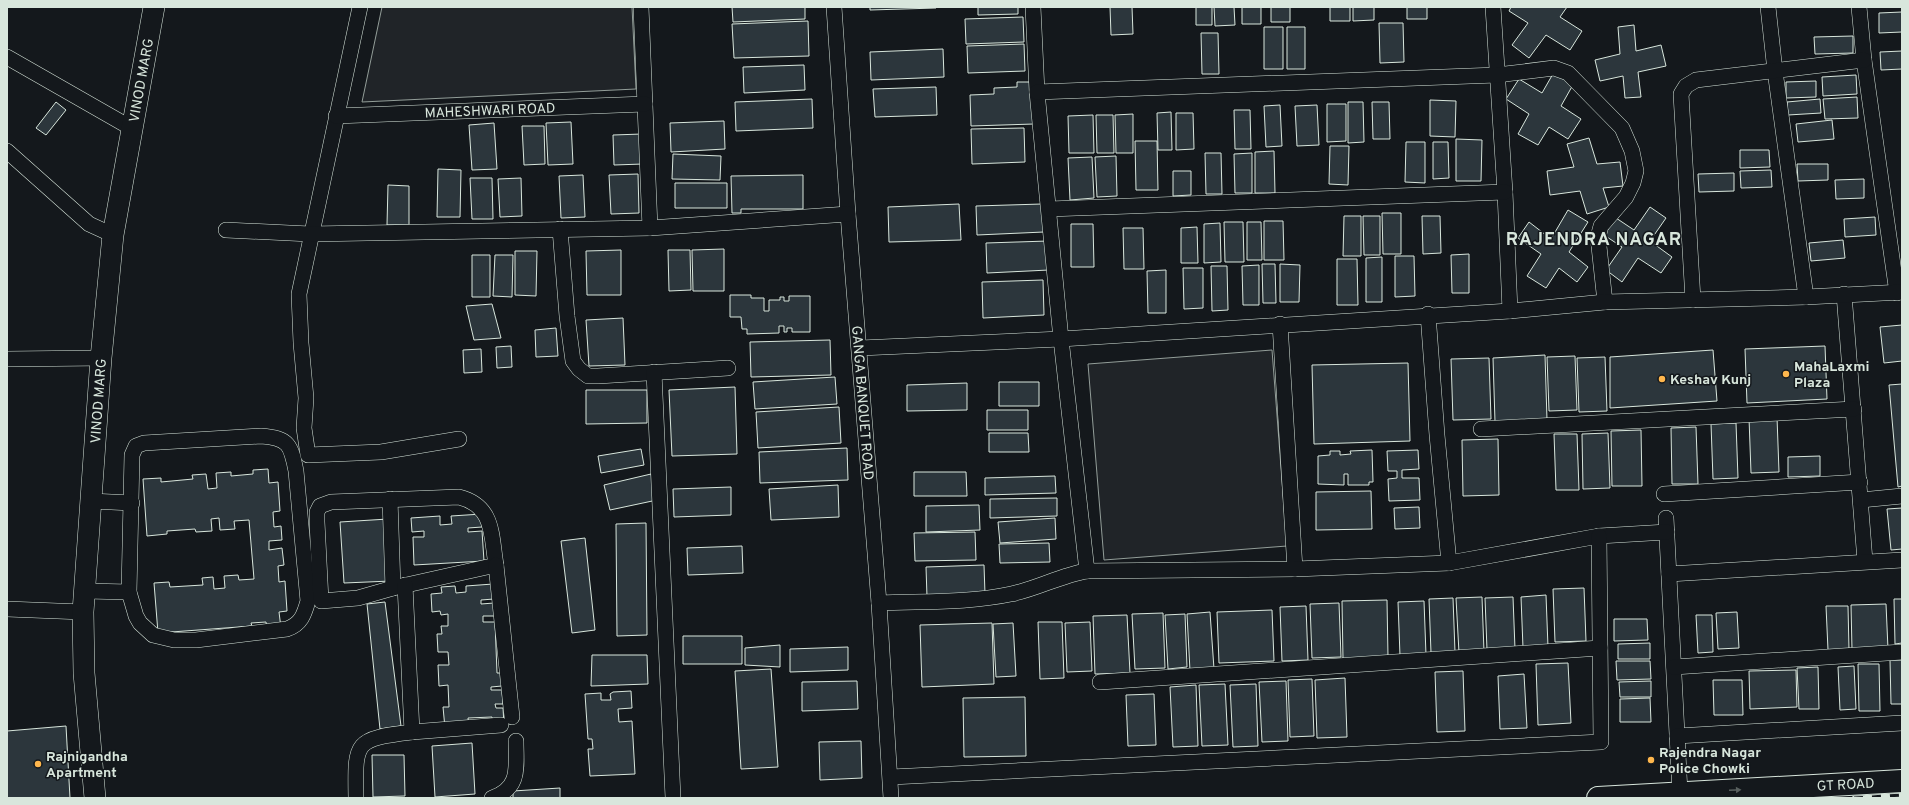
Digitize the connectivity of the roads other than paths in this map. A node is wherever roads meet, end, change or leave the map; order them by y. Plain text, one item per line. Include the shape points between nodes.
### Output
1 (154, 7) edge
2 (360, 7) edge
3 (641, 7) edge
4 (834, 7) edge
5 (1033, 7) edge
6 (1493, 7) edge
7 (1768, 7) edge
8 (1859, 7) edge
9 (7, 58) edge
10 (1864, 60) junction
11 (1775, 71) junction
12 (1497, 75) junction
13 (1037, 92) junction
14 (645, 104) junction
15 (336, 116) junction
16 (133, 129) junction
17 (7, 151) edge
18 (1505, 192) junction
19 (1049, 209) junction
20 (848, 214) junction
21 (650, 228) junction
22 (560, 229) junction
23 (226, 230) dead end
24 (310, 234) junction
25 (113, 235) junction
26 (1899, 292) edge
27 (1844, 294) junction
28 (1806, 297) junction
29 (1694, 300) junction
30 (1605, 302) junction
31 (1510, 311) junction
32 (1428, 314) junction
33 (1280, 324) junction
34 (1061, 339) junction
35 (860, 348) junction
36 (100, 358) junction
37 (7, 359) edge
38 (728, 368) dead end
39 (654, 372) junction
40 (1854, 408) junction
41 (1481, 429) dead end
42 (459, 439) dead end
43 (1860, 482) junction
44 (1664, 494) dead end
45 (1902, 496) edge
46 (390, 499) junction
47 (1861, 500) junction
48 (91, 501) junction
49 (132, 503) junction
50 (1599, 536) junction
51 (1902, 560) edge
52 (1865, 561) junction
53 (1450, 563) junction
54 (496, 565) junction
55 (1295, 569) junction
56 (1087, 571) junction
57 (1668, 574) junction
58 (399, 587) junction
59 (86, 591) junction
60 (129, 592) junction
61 (879, 603) junction
62 (7, 610) edge
63 (83, 612) junction
64 (1600, 648) junction
65 (1902, 652) edge
66 (1674, 667) junction
67 (1100, 682) dead end
68 (1902, 723) edge
69 (412, 732) junction
70 (1677, 736) junction
71 (516, 741) dead end
72 (891, 777) junction
73 (1902, 782) edge
74 (1680, 793) junction
75 (95, 798) edge
76 (356, 798) edge
77 (492, 798) edge
78 (673, 798) edge
79 (891, 798) edge
80 (1598, 798) edge

1 - 16 street, VINOD MARG
2 - 15 street
3 - 14 street
4 - 20 street, GANGA BANQUET ROAD
5 - 13 street
6 - 12 street
7 - 11 street
8 - 10 street
9 - 16 street
10 - 11 street
10 - 26 street
11 - 28 street
11 - 29 street via 1696,80 1686,86 1681,94
12 - 13 street
12 - 18 street
12 - 30 street via 1554,68 1568,73 1622,128 1632,151 1636,171 1626,197 1602,226 1598,237
13 - 19 street
14 - 15 street, MAHESHWARI ROAD
14 - 21 street
15 - 24 street
16 - 25 street, VINOD MARG
17 - 25 street via 89,224
18 - 19 street
18 - 31 street
19 - 34 street
20 - 21 street
20 - 35 street, GANGA BANQUET ROAD
21 - 22 street
22 - 24 street
22 - 39 street via 573,360 588,376
23 - 24 street
24 - 42 street via 299,294 306,398 304,428 308,455 381,452
25 - 36 street, VINOD MARG
26 - 27 street
27 - 28 street
27 - 40 street
28 - 29 street
29 - 30 street
30 - 31 street
31 - 32 street
32 - 33 street
32 - 53 street
33 - 34 street
33 - 55 street
34 - 35 street
34 - 56 street
35 - 61 street, GANGA BANQUET ROAD
36 - 37 street
36 - 48 street, VINOD MARG
38 - 39 street
39 - 78 street
40 - 41 street
40 - 43 street
43 - 44 street
43 - 47 street
45 - 47 street
46 - 54 street via 459,497 471,500 485,512
46 - 58 street
46 - 58 street via 331,502 320,506 317,522 322,601 358,598
47 - 52 street
48 - 49 street
48 - 59 street, VINOD MARG
49 - 60 street
49 - 60 street via 132,455 136,446 144,443 261,436 275,437 288,442 296,471 308,600 302,619 296,626 286,629 196,640 174,640 153,634 140,623
50 - 53 street
50 - 57 street via 1667,525
50 - 64 street
51 - 52 street
52 - 57 street
53 - 55 street
54 - 58 street
54 - 69 street via 506,721
55 - 56 street
56 - 61 street via 1069,574 1014,594 994,598
57 - 66 street
58 - 69 street
59 - 60 street
59 - 63 street, VINOD MARG
61 - 72 street, GANGA BANQUET ROAD
62 - 63 street
63 - 75 street, VINOD MARG via 84,673
64 - 67 street
64 - 72 street via 1602,742
65 - 66 street
66 - 70 street
68 - 70 street
69 - 76 street via 370,739 360,746 357,754
70 - 74 street
71 - 77 street via 516,771 511,786 503,794
72 - 79 street, GANGA BANQUET ROAD
74 -> 73 highway, GT ROAD
74 - 80 highway, GT ROAD

